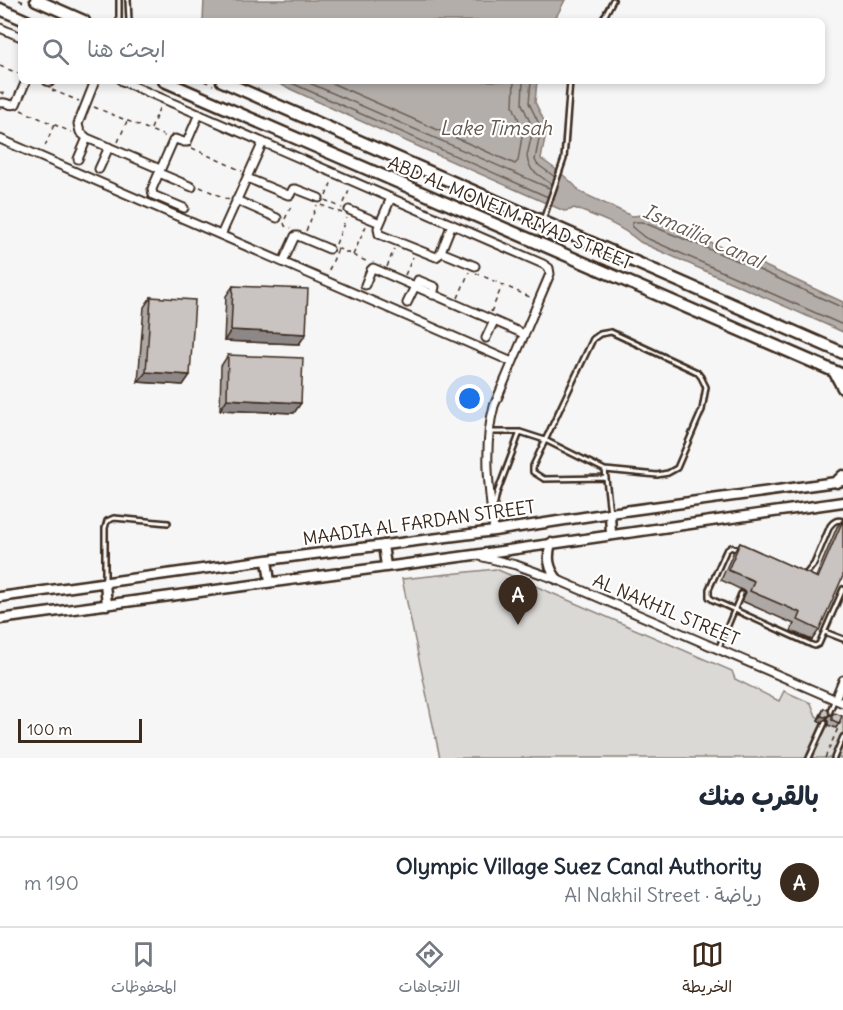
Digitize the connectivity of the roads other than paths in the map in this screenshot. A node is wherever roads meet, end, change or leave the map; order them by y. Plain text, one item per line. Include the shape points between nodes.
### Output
1 (36, 0) edge
2 (119, 0) edge
3 (128, 0) edge
4 (613, 0) edge
5 (0, 9) edge
6 (20, 18) edge
7 (77, 18) edge
8 (119, 18) edge
9 (129, 18) edge
10 (604, 18) edge
11 (0, 28) edge
12 (18, 36) edge
13 (25, 84) edge
14 (94, 84) edge
15 (130, 84) edge
16 (171, 84) edge
17 (229, 84) edge
18 (570, 84) edge
19 (0, 103) edge
20 (199, 114) junction
21 (87, 138) junction
22 (0, 139) edge
23 (263, 142) junction
24 (112, 149) junction
25 (78, 159) dead end
26 (99, 169) dead end
27 (160, 171) junction
28 (248, 176) junction
29 (192, 188) dead end
30 (391, 198) junction
31 (322, 199) road end
32 (236, 200) junction
33 (184, 208) dead end
34 (345, 209) road end
35 (277, 218) dead end
36 (543, 221) junction
37 (452, 224) junction
38 (379, 226) junction
39 (221, 235) junction
40 (579, 237) junction
41 (332, 248) road end
42 (441, 252) junction
43 (570, 257) junction
44 (283, 262) junction
45 (474, 266) dead end
46 (365, 285) dead end
47 (414, 286) junction
48 (407, 303) dead end
49 (491, 320) junction
50 (524, 334) junction
51 (486, 338) dead end
52 (843, 353) edge
53 (512, 362) junction
54 (838, 373) edge
55 (843, 388) edge
56 (488, 432) junction
57 (520, 432) junction
58 (545, 440) junction
59 (605, 470) junction
60 (606, 478) junction
61 (841, 480) edge
62 (843, 502) edge
63 (610, 513) junction
64 (492, 514) junction
65 (843, 521) edge
66 (168, 523) dead end
67 (494, 531) junction
68 (611, 535) junction
69 (552, 543) junction
70 (383, 545) junction
71 (744, 552) edge
72 (474, 555) junction
73 (267, 560) junction
74 (386, 566) junction
75 (803, 575) edge
76 (558, 580) junction
77 (270, 582) junction
78 (105, 583) junction
79 (843, 589) edge
80 (741, 594) dead end
81 (0, 597) edge
82 (107, 605) junction
83 (734, 610) junction
84 (0, 619) edge
85 (825, 631) junction
86 (843, 639) edge
87 (718, 649) junction
88 (843, 680) edge
89 (835, 699) junction
90 (843, 703) edge
91 (828, 716) edge
92 (824, 725) road end
93 (843, 737) edge
94 (809, 758) edge
95 (835, 758) edge

1 - 7 highway
2 - 8 lane
3 - 9 lane
4 - 10 lane
5 - 6 highway
11 - 12 street
13 - 19 street via 16,104
14 - 21 street via 78,124
15 - 20 street
16 - 43 highway, ABD AL MONEIM RIYAD STREET
17 - 36 highway, ABD AL MONEIM RIYAD STREET
18 - 36 lane via 564,159
20 - 23 street
20 - 27 street via 188,140 174,139
21 - 24 street
21 - 25 street
22 - 39 street
23 - 28 street
23 - 30 street
24 - 26 street
24 - 27 street
27 - 29 street
27 - 33 street via 152,193
28 - 31 street via 288,195 296,189
28 - 32 street
30 - 37 street
30 - 38 street
32 - 35 street
32 - 39 street
34 - 38 street
36 - 40 highway, ABD AL MONEIM RIYAD STREET
37 - 42 street
37 - 50 street via 546,265 550,274
38 - 42 street via 379,234 416,250 436,257
39 - 44 street
40 - 43 highway
40 - 52 highway, ABD AL MONEIM RIYAD STREET
41 - 44 street via 295,236
42 - 45 street
43 - 54 highway, ABD AL MONEIM RIYAD STREET
44 - 53 street
46 - 47 street via 373,268
47 - 48 street
47 - 49 street
49 - 50 street
49 - 51 street
50 - 53 street
53 - 56 street
54 - 55 highway
56 - 57 lane
56 - 64 street
57 - 58 lane
57 - 64 lane
58 - 59 lane
58 - 59 lane via 593,339 600,334 610,332 697,372 706,387 702,410 678,468 657,476
58 - 60 lane via 533,466 538,476
59 - 60 lane
60 - 63 lane
61 - 63 street, MAADIA AL FARDAN STREET
62 - 68 street, MAADIA AL FARDAN STREET
63 - 67 street, MAADIA AL FARDAN STREET
63 - 68 street
64 - 67 street
65 - 75 lane via 830,525 812,568
66 - 78 lane via 114,518 107,521
67 - 70 street, MAADIA AL FARDAN STREET
68 - 69 street, MAADIA AL FARDAN STREET
69 - 72 street, MAADIA AL FARDAN STREET
69 - 76 street via 549,566
70 - 73 street, MAADIA AL FARDAN STREET
70 - 74 street
71 - 83 lane via 727,549 708,592 711,599
72 - 74 street, MAADIA AL FARDAN STREET
72 - 76 street, AL NAKHIL STREET
73 - 77 street
73 - 78 street, MAADIA AL FARDAN STREET
74 - 77 street, MAADIA AL FARDAN STREET
76 - 87 street, AL NAKHIL STREET
77 - 82 street, MAADIA AL FARDAN STREET
78 - 81 street, MAADIA AL FARDAN STREET
78 - 82 street
79 - 85 lane
80 - 83 lane
82 - 84 street, MAADIA AL FARDAN STREET
83 - 85 lane via 815,646
83 - 87 lane
85 - 86 lane
87 - 89 street, AL NAKHIL STREET
88 - 89 street
89 - 90 street, AL NAKHIL STREET
89 - 91 lane
92 - 94 lane
93 - 95 lane

